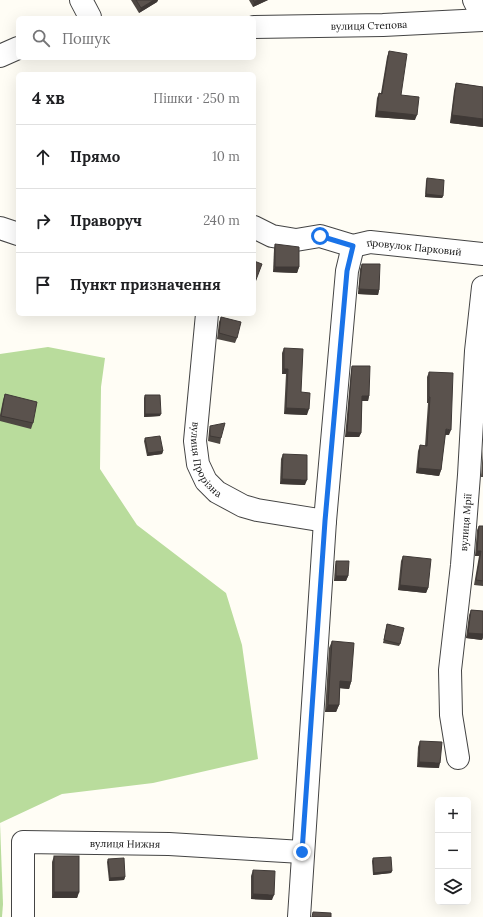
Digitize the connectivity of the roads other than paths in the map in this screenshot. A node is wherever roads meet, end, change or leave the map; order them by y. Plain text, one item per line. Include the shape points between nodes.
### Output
1 (474, 0) edge
2 (483, 19) edge
3 (256, 27) edge
4 (16, 49) edge
5 (0, 56) edge
6 (0, 228) edge
7 (256, 228) edge
8 (16, 233) edge
9 (353, 246) junction
10 (483, 254) edge
11 (483, 286) edge
12 (207, 316) edge
13 (325, 521) junction
14 (458, 758) dead end
15 (302, 852) junction
16 (23, 917) edge
17 (299, 917) edge

1 - 2 street
2 - 3 street, вулиця Степова via 383,25
4 - 5 street
6 - 8 street
7 - 9 street, провулок Парковий via 272,236 296,240 320,236
9 - 10 street, провулок Парковий via 370,242
9 - 13 street via 347,271
11 - 14 street, вулиця Мрії via 476,350 463,550 450,670 451,715
12 - 13 street, вулиця Прорізна via 195,442 198,464 206,481 217,492 243,506
13 - 15 street
15 - 16 street, вулиця Нижня via 169,844 23,842
15 - 17 street

